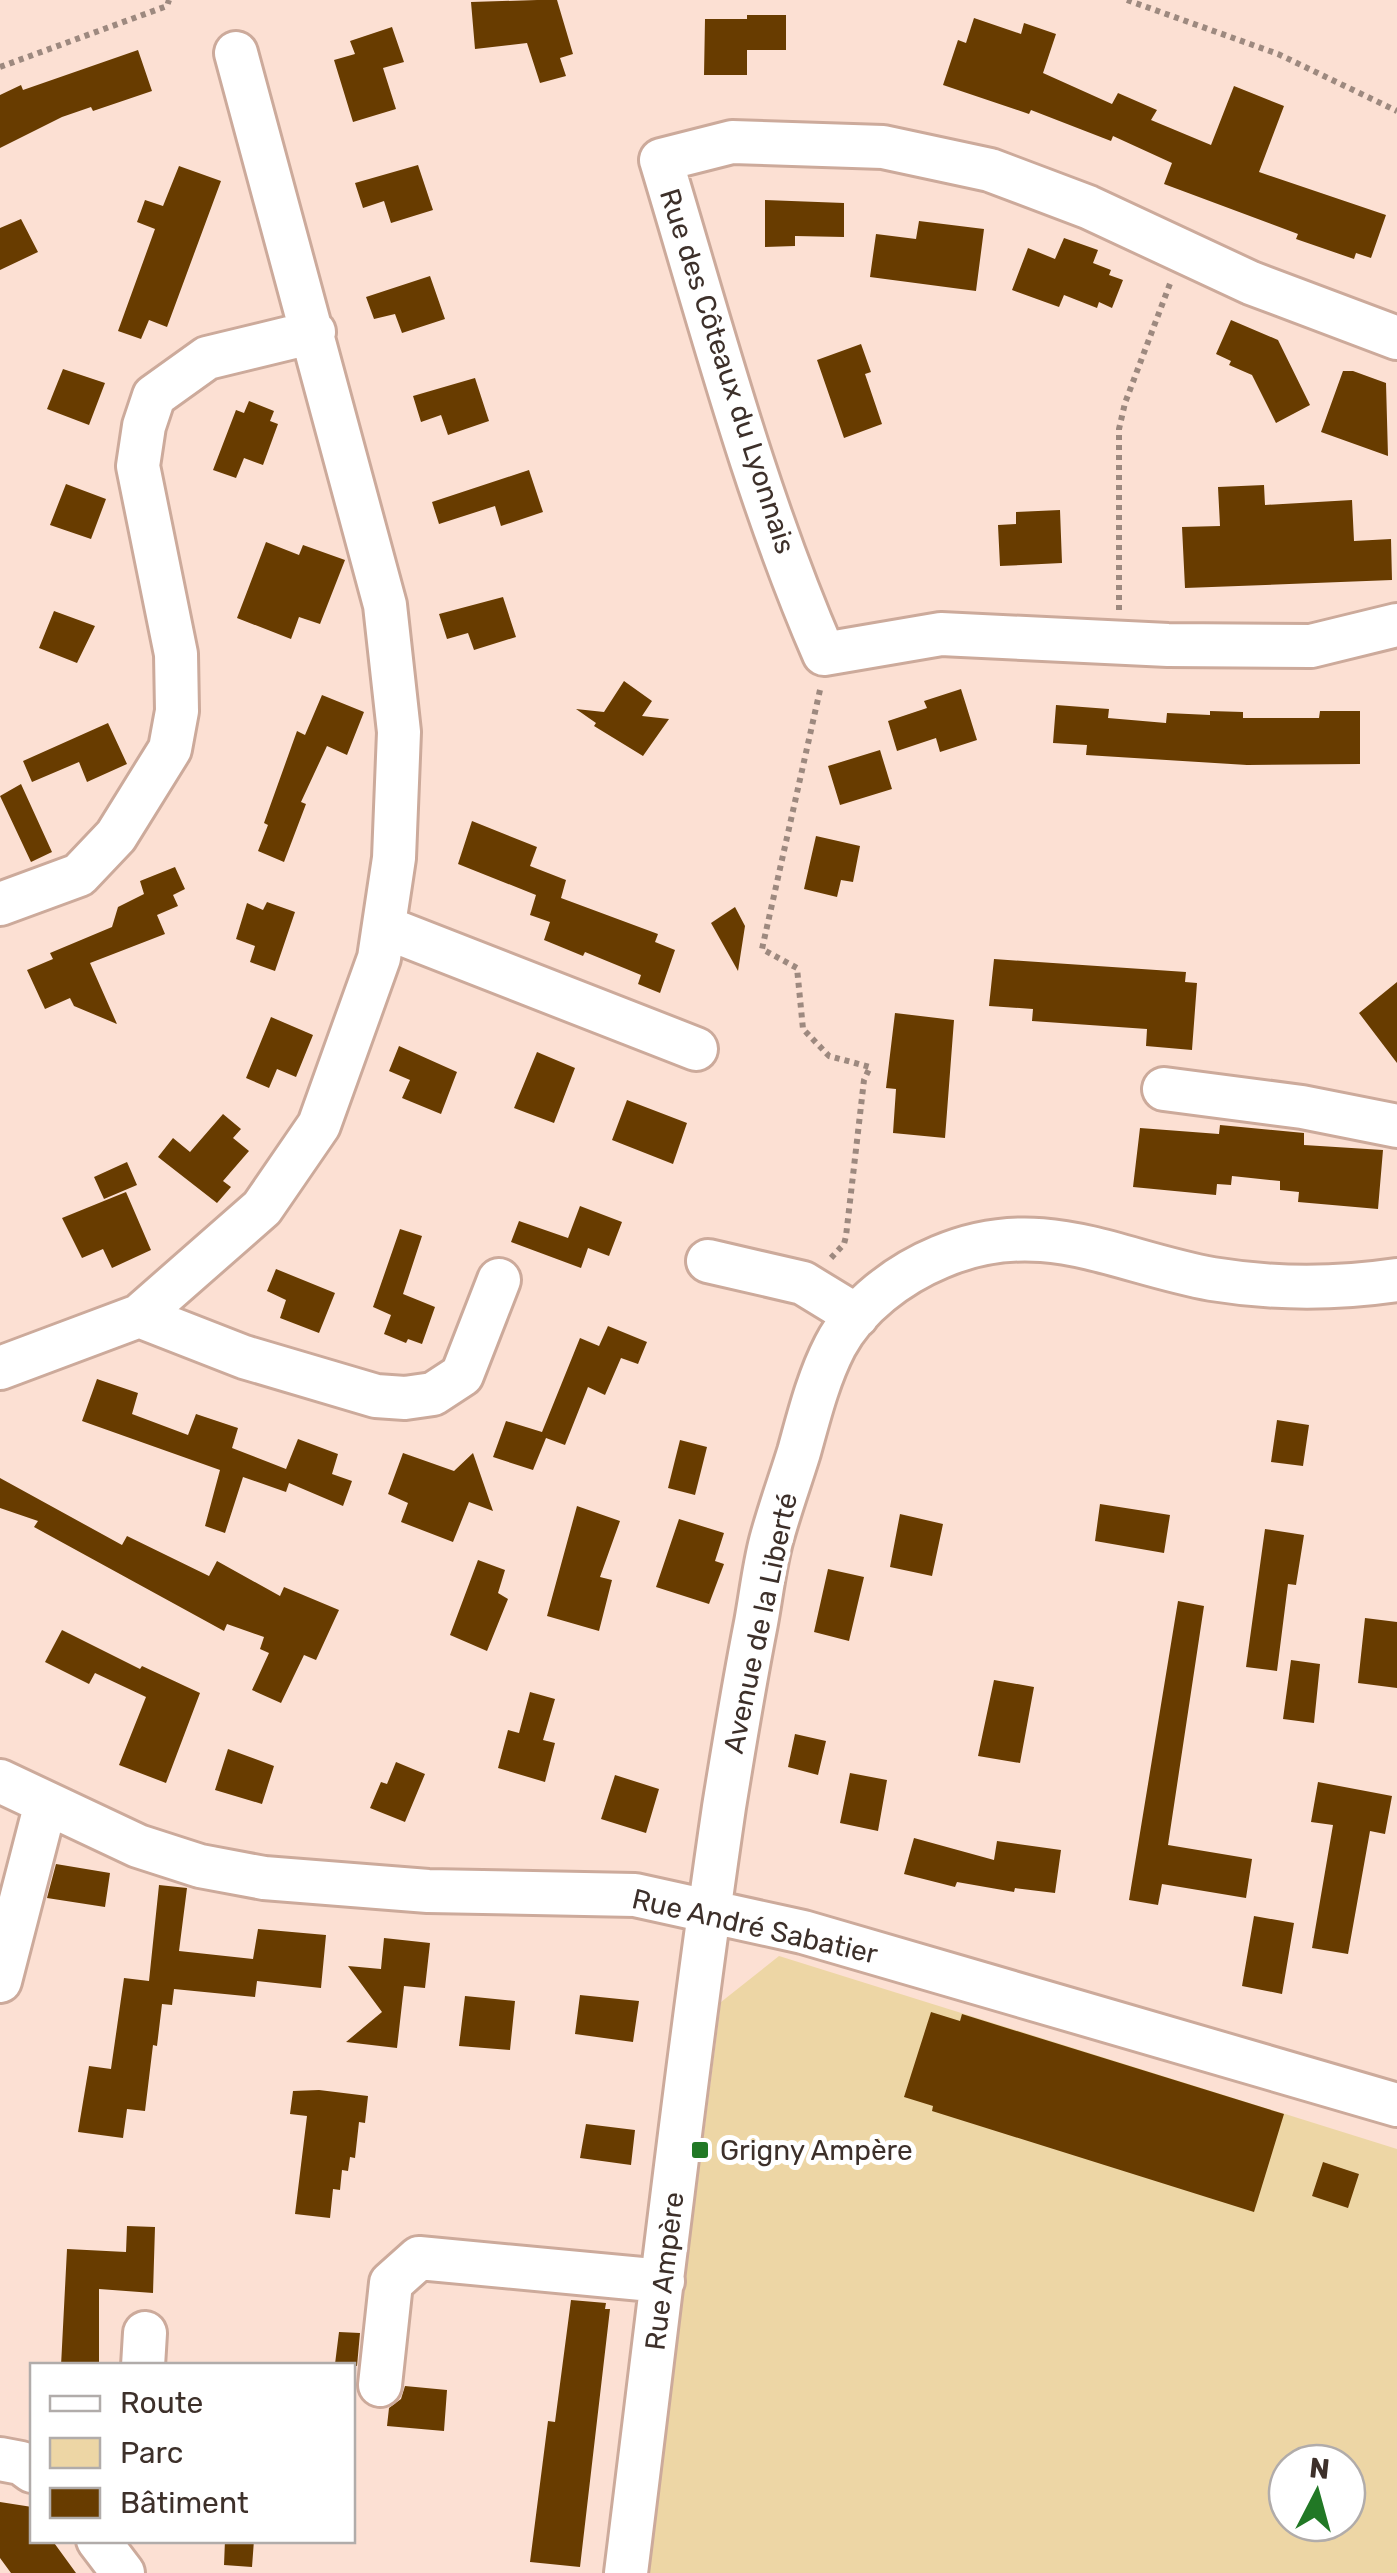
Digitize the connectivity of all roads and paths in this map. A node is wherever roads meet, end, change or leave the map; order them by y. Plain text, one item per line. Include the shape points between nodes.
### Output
1 (169, 0) edge
2 (1127, 0) edge
3 (236, 54) dead end
4 (0, 67) edge
5 (1397, 111) edge
6 (1182, 252) junction
7 (314, 332) junction
8 (1397, 338) edge
9 (1397, 625) edge
10 (1119, 642) junction
11 (824, 654) junction
12 (0, 904) edge
13 (384, 927) junction
14 (696, 1049) dead end
15 (1164, 1090) dead end
16 (1397, 1126) edge
17 (708, 1261) dead end
18 (499, 1280) dead end
19 (1397, 1280) edge
20 (803, 1282) junction
21 (139, 1316) junction
22 (857, 1316) junction
23 (0, 1368) edge
24 (0, 1781) edge
25 (46, 1803) junction
26 (709, 1910) junction
27 (0, 1981) edge
28 (1397, 2104) edge
29 (663, 2281) junction
30 (380, 2385) dead end
31 (0, 2459) edge
32 (30, 2469) edge
33 (100, 2543) edge
34 (122, 2573) edge
35 (626, 2573) edge

1 - 4 path
2 - 5 path via 1278,54
3 - 7 street
6 - 8 street, Rue des Côteaux du Lyonnais
6 - 10 path via 1120,429
6 - 11 street, Rue des Côteaux du Lyonnais via 990,170 883,146 732,142 661,160 739,416
7 - 12 street via 207,358 154,396 138,466 176,654 170,750 116,836 79,875
7 - 13 street via 385,605 399,732
9 - 10 street via 1311,646
10 - 11 street via 941,634
11 - 20 path via 762,949 796,968 803,1029 829,1056 870,1066 846,1236 837,1253
13 - 14 street
13 - 21 street via 379,958 318,1125 262,1208
15 - 16 street
17 - 20 street
18 - 21 street via 462,1375 434,1394 405,1398 376,1396 244,1356
19 - 22 street, Avenue de la Liberté via 1260,1285 1042,1238 937,1258
20 - 22 street
21 - 23 street
22 - 26 street, Avenue de la Liberté via 824,1371 770,1544
24 - 25 street, Rue André Sabatier
25 - 26 street, Rue André Sabatier via 138,1846 264,1878 428,1891 635,1895
25 - 27 street
26 - 28 street, Rue André Sabatier
26 - 29 street, Rue Ampère
29 - 30 street via 419,2258 390,2283
29 - 35 street, Rue Ampère
31 - 32 street
33 - 34 street

